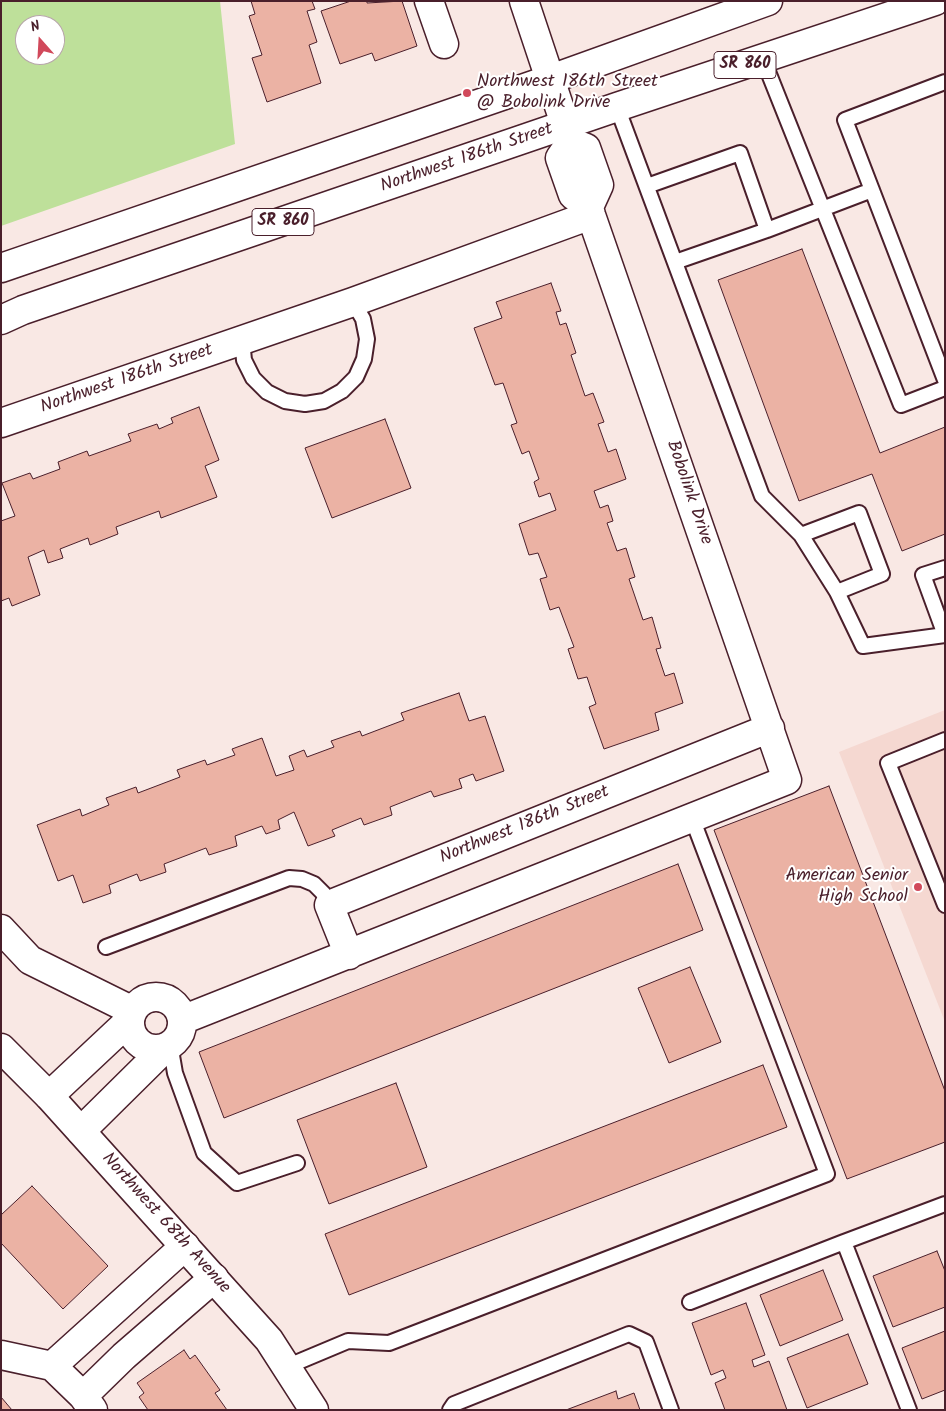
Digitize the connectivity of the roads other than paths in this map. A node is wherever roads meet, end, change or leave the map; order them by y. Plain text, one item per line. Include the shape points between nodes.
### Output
1 (429, 1) edge
2 (524, 1) edge
3 (768, 1) edge
4 (935, 1) edge
5 (444, 44) dead end
6 (763, 59) junction
7 (551, 79) junction
8 (945, 82) edge
9 (617, 107) junction
10 (568, 134) junction
11 (646, 186) junction
12 (872, 190) junction
13 (822, 209) junction
14 (590, 211) junction
15 (767, 230) junction
16 (675, 262) junction
17 (1, 268) edge
18 (353, 302) junction
19 (1, 320) edge
20 (242, 340) junction
21 (945, 380) edge
22 (945, 388) edge
23 (1, 424) edge
24 (801, 535) junction
25 (945, 568) edge
26 (837, 592) junction
27 (770, 728) junction
28 (945, 740) edge
29 (692, 818) junction
30 (945, 905) edge
31 (329, 906) junction
32 (1, 930) edge
33 (106, 947) dead end
34 (349, 955) junction
35 (132, 1015) junction
36 (182, 1020) junction
37 (168, 1045) junction
38 (1, 1048) edge
39 (49, 1096) junction
40 (81, 1130) junction
41 (297, 1163) dead end
42 (945, 1204) edge
43 (844, 1242) junction
44 (185, 1246) junction
45 (214, 1278) junction
46 (690, 1302) dead end
47 (1, 1355) edge
48 (52, 1366) junction
49 (286, 1367) junction
50 (88, 1403) edge
51 (907, 1409) edge
52 (314, 1410) edge
53 (450, 1410) edge
54 (671, 1410) edge

1 - 5 street
2 - 7 street
3 - 7 street, SR 860
4 - 6 street, Northwest 186th Street / SR 860
6 - 9 street, Northwest 186th Street / SR 860
6 - 13 lane
7 - 10 street
7 - 17 street, SR 860
8 - 12 lane via 845,120
9 - 10 street, Northwest 186th Street / SR 860
9 - 11 lane
10 - 14 street, Bobolink Drive via 560,158 573,195
10 - 19 street, Northwest 186th Street / SR 860 via 23,310
11 - 15 lane via 740,153
11 - 16 lane
12 - 13 lane
12 - 21 lane
13 - 15 lane
13 - 22 lane via 901,405
14 - 18 street, Northwest 186th Street
14 - 27 street, Bobolink Drive
15 - 16 lane
16 - 24 lane via 762,496
18 - 20 street, Northwest 186th Street
18 - 20 lane via 363,319 367,339 364,359 356,377 342,391 324,401 305,404 285,401 267,392 253,378 244,360
20 - 23 street, Northwest 186th Street
24 - 26 lane
24 - 26 lane via 859,513 882,574
25 - 26 lane via 923,576 945,634 863,646
27 - 29 street, Bobolink Drive via 787,780
27 - 31 street, Northwest 186th Street
28 - 30 lane via 888,763
29 - 34 street
29 - 49 lane via 827,1174 389,1343 348,1341
31 - 33 lane via 314,884 289,878
31 - 34 street
32 - 35 street via 30,960
34 - 36 street
35 - 36 street via 146,999 164,998 172,1002
35 - 37 street via 130,1028 140,1044 157,1049
35 - 39 street
36 - 37 street via 179,1035
37 - 40 street
37 - 41 lane via 204,1153 237,1183
38 - 39 street, Northwest 68th Avenue
39 - 40 street, Northwest 68th Avenue
40 - 44 street, Northwest 68th Avenue
42 - 43 lane
43 - 46 lane
43 - 51 lane
44 - 45 street, Northwest 68th Avenue
44 - 48 street
45 - 49 street, Northwest 68th Avenue via 269,1340
45 - 50 street via 124,1356
47 - 48 street
48 - 50 street
49 - 52 street, Northwest 68th Avenue
53 - 54 lane via 454,1404 629,1334 646,1342

